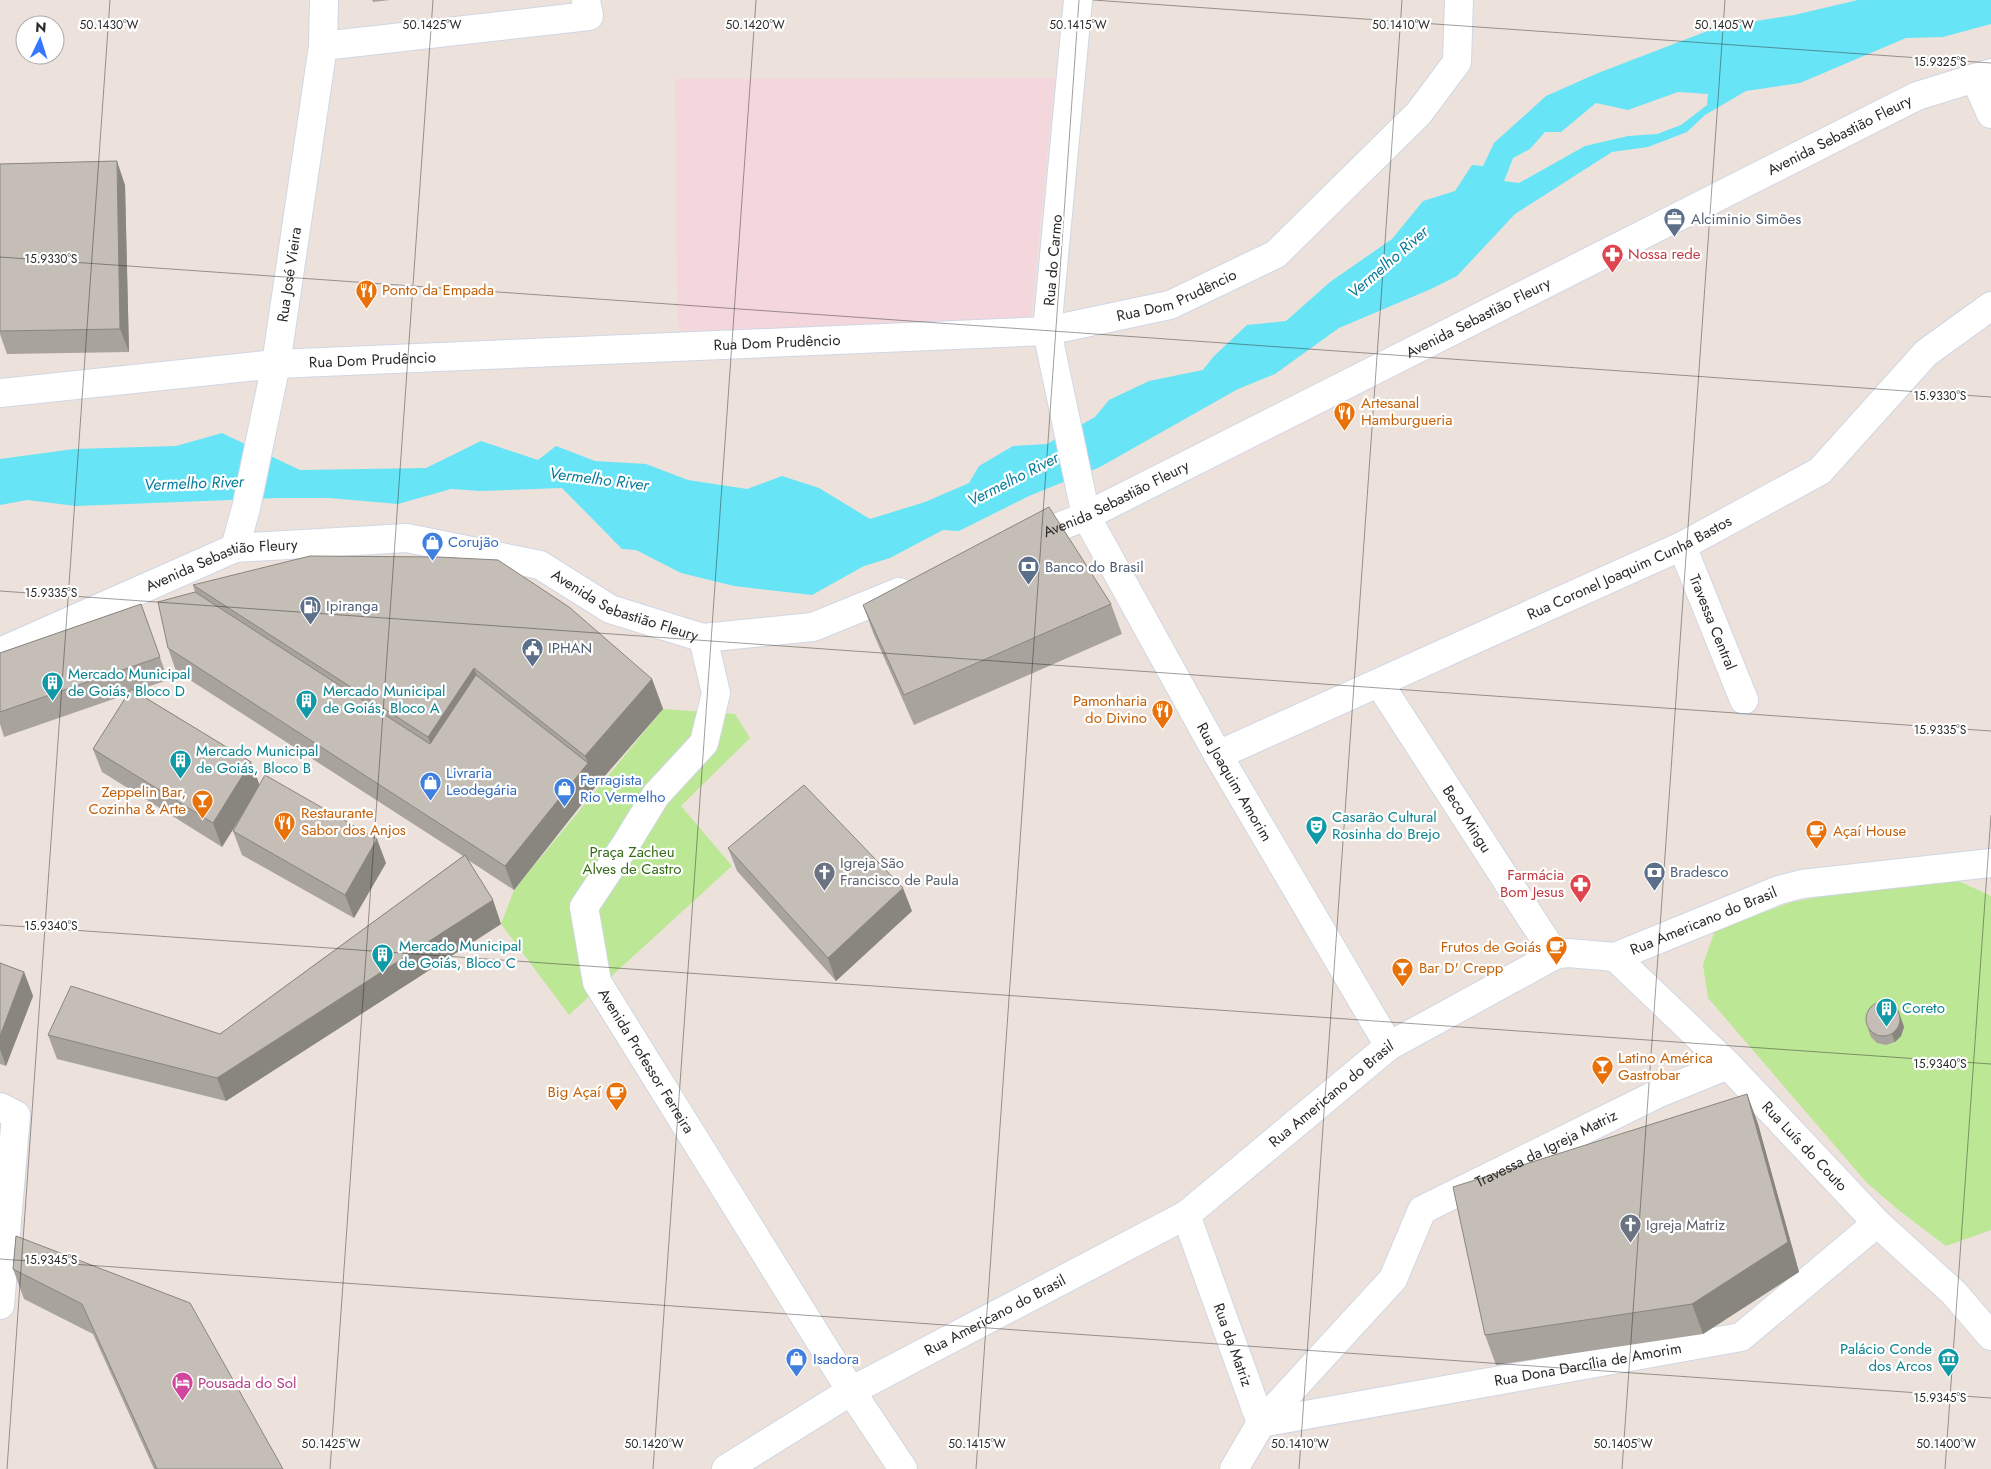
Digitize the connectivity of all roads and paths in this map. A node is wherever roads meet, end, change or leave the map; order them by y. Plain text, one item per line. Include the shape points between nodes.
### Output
1 (324, 0) edge
2 (586, 0) edge
3 (1078, 0) edge
4 (1460, 0) edge
5 (323, 46) junction
6 (1983, 75) edge
7 (1991, 114) edge
8 (1991, 306) edge
9 (1049, 344) junction
10 (274, 375) junction
11 (0, 393) edge
12 (1086, 516) junction
13 (1682, 546) junction
14 (235, 548) junction
15 (1004, 549) edge
16 (922, 583) edge
17 (703, 638) junction
18 (0, 652) edge
19 (1379, 683) junction
20 (1744, 700) dead end
21 (1218, 755) junction
22 (1991, 863) edge
23 (1555, 955) junction
24 (1615, 957) junction
25 (1390, 1046) junction
26 (1728, 1065) junction
27 (8, 1111) edge
28 (1186, 1215) junction
29 (1877, 1223) junction
30 (0, 1305) edge
31 (1991, 1336) edge
32 (851, 1391) junction
33 (1261, 1423) junction
34 (726, 1469) edge
35 (903, 1469) edge
36 (1234, 1469) edge

1 - 5 street, Rua José Vieira
2 - 5 street via 589,16
3 - 9 street, Rua do Carmo
4 - 9 street, Rua Dom Prudêncio via 1457,62 1418,113 1276,254 1170,304
5 - 10 street, Rua José Vieira
6 - 7 street
6 - 12 street, Avenida Sebastião Fleury via 1917,96
8 - 13 street, Rua Coronel Joaquim Cunha Bastos via 1926,353 1820,472
9 - 10 street, Rua Dom Prudêncio
9 - 12 street, Rua do Carmo
10 - 11 street, Rua Dom Prudêncio
10 - 14 street, Rua José Vieira
12 - 15 street, Avenida Sebastião Fleury
12 - 21 street, Rua Joaquim Amorim
13 - 19 street, Rua Coronel Joaquim Cunha Bastos
13 - 20 street, Travessa Central
14 - 17 street, Avenida Sebastião Fleury via 407,538 540,565 610,609
14 - 18 street, Avenida Sebastião Fleury
16 - 17 street, Avenida Sebastião Fleury via 813,627
17 - 32 street, Avenida Professor Ferreira via 716,694 704,743 656,795 584,907 597,982
19 - 21 street, Rua Coronel Joaquim Cunha Bastos
19 - 23 street, Beco Mingu
21 - 25 street, Rua Joaquim Amorim
22 - 24 street, Rua Americano do Brasil via 1794,886
23 - 24 street, Rua Americano do Brasil
23 - 25 street, Rua Americano do Brasil
24 - 26 street, Rua Luís do Couto
25 - 28 street, Rua Americano do Brasil
26 - 29 street, Rua Luís do Couto
26 - 33 street, Travessa da Igreja Matriz via 1659,1093 1422,1210 1393,1279
27 - 30 street
28 - 32 street, Rua Americano do Brasil
28 - 33 street, Rua da Matriz
29 - 31 street, Rua Luís do Couto via 1954,1293
29 - 33 street, Rua Dona Darcília de Amorim via 1741,1337
32 - 34 street, Rua Americano do Brasil
32 - 35 street, Avenida Professor Ferreira
33 - 36 street

